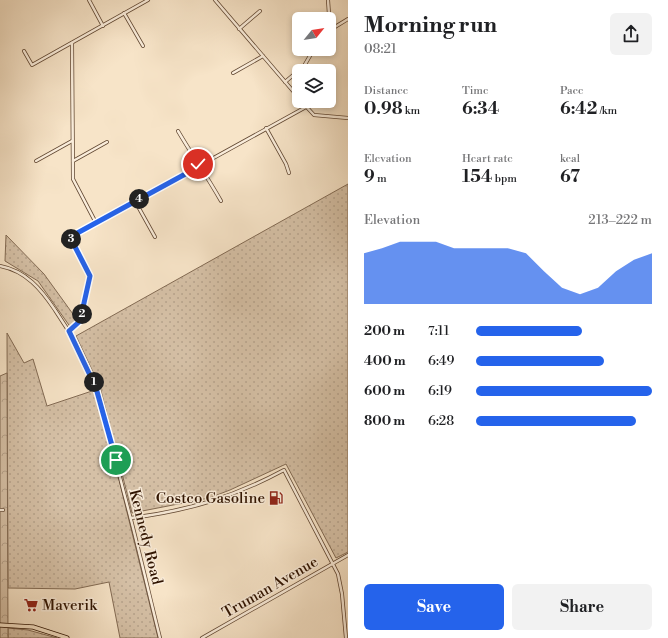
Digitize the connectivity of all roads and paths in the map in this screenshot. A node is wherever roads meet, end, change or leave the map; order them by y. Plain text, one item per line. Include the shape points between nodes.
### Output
1 (89, 0) edge
2 (148, 0) edge
3 (215, 0) edge
4 (328, 0) edge
5 (260, 11) dead end
6 (329, 12) edge
7 (124, 13) junction
8 (348, 19) edge
9 (103, 26) junction
10 (336, 26) edge
11 (239, 29) junction
12 (72, 43) junction
13 (143, 46) dead end
14 (24, 51) dead end
15 (263, 56) junction
16 (310, 56) edge
17 (233, 72) dead end
18 (285, 82) junction
19 (292, 90) edge
20 (302, 108) edge
21 (308, 108) edge
22 (348, 118) edge
23 (266, 128) junction
24 (178, 130) dead end
25 (72, 140) junction
26 (107, 142) dead end
27 (36, 162) dead end
28 (72, 162) junction
29 (200, 166) junction
30 (289, 173) dead end
31 (135, 201) junction
32 (221, 201) dead end
33 (96, 223) junction
34 (70, 237) junction
35 (155, 237) dead end
36 (63, 241) dead end
37 (0, 266) edge
38 (69, 331) junction
39 (131, 518) junction
40 (348, 555) edge
41 (332, 564) junction
42 (0, 625) edge
43 (67, 638) edge
44 (160, 638) edge
45 (202, 638) edge
46 (346, 638) edge

1 - 9 street
2 - 7 street
3 - 11 street
4 - 6 street
5 - 11 street
7 - 9 street
7 - 13 street
8 - 10 street
9 - 12 street
11 - 15 street
12 - 14 street via 32,65
12 - 25 street
15 - 17 street
15 - 18 street
16 - 18 street via 304,66
18 - 19 street
20 - 23 street
21 - 22 street via 314,115
23 - 29 street
23 - 30 street
24 - 29 street
25 - 27 street
25 - 28 street
26 - 28 street
28 - 33 street via 74,183
29 - 31 street
29 - 32 street
31 - 33 street
31 - 35 street
33 - 34 street
34 - 36 street
34 - 38 street via 90,276 80,321
37 - 38 street, Kennedy Road via 18,272 35,284
38 - 39 street, Kennedy Road via 88,368 101,402
39 - 41 street via 210,502 240,492 284,470
39 - 44 street, Kennedy Road
40 - 41 street, Truman Avenue
41 - 45 street, Truman Avenue
41 - 46 street via 338,574 342,591
42 - 43 main road via 33,627

